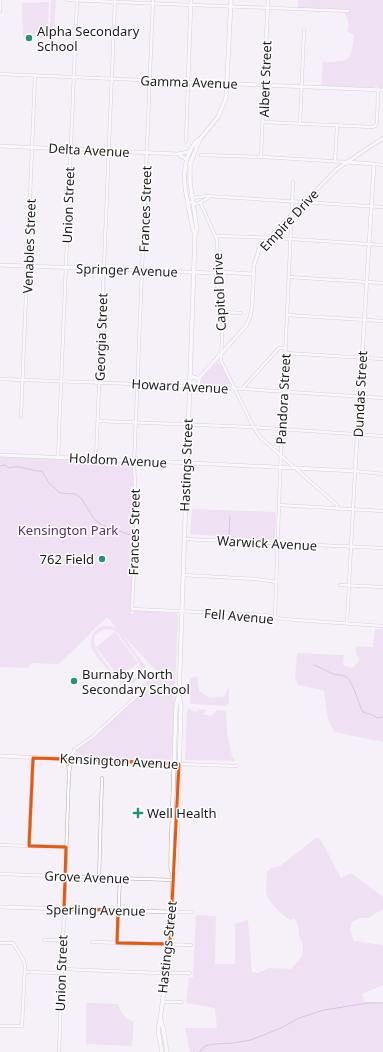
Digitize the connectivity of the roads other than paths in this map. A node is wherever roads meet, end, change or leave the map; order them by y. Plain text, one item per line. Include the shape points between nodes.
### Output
1 (0, 0) edge
2 (67, 0) edge
3 (77, 0) edge
4 (191, 0) edge
5 (231, 0) edge
6 (268, 0) edge
7 (115, 1) edge
8 (153, 2) edge
9 (191, 5) junction
10 (230, 7) junction
11 (268, 9) junction
12 (0, 11) edge
13 (348, 11) dead end
14 (304, 30) dead end
15 (0, 74) edge
16 (35, 75) junction
17 (74, 77) junction
18 (112, 79) junction
19 (150, 80) junction
20 (188, 82) junction
21 (227, 83) junction
22 (264, 85) junction
23 (302, 86) junction
24 (378, 90) junction
25 (383, 90) edge
26 (263, 122) junction
27 (300, 124) junction
28 (337, 126) junction
29 (383, 138) edge
30 (200, 139) junction
31 (186, 141) dead end
32 (0, 146) edge
33 (33, 147) junction
34 (71, 149) junction
35 (109, 151) junction
36 (147, 152) junction
37 (188, 152) junction
38 (178, 154) junction
39 (201, 155) dead end
40 (261, 157) junction
41 (186, 159) junction
42 (335, 162) junction
43 (346, 162) junction
44 (374, 164) junction
45 (383, 165) edge
46 (293, 182) dead end
47 (313, 194) junction
48 (208, 197) junction
49 (193, 198) junction
50 (292, 201) junction
51 (188, 202) junction
52 (200, 202) junction
53 (306, 202) junction
54 (317, 202) junction
55 (194, 204) junction
56 (372, 206) junction
57 (383, 207) edge
58 (292, 215) junction
59 (195, 234) junction
60 (216, 237) junction
61 (269, 238) junction
62 (290, 239) junction
63 (369, 244) junction
64 (383, 245) edge
65 (0, 265) edge
66 (28, 266) junction
67 (66, 268) junction
68 (104, 269) junction
69 (142, 271) junction
70 (194, 273) junction
71 (216, 273) junction
72 (253, 274) junction
73 (289, 277) junction
74 (367, 282) junction
75 (383, 283) edge
76 (222, 312) junction
77 (241, 313) dead end
78 (287, 315) junction
79 (364, 320) junction
80 (383, 321) edge
81 (286, 348) junction
82 (286, 353) junction
83 (221, 355) junction
84 (362, 358) junction
85 (383, 359) edge
86 (190, 376) junction
87 (0, 379) edge
88 (199, 379) junction
89 (23, 380) junction
90 (61, 381) junction
91 (99, 383) junction
92 (138, 384) junction
93 (189, 386) junction
94 (198, 386) junction
95 (234, 389) junction
96 (242, 389) junction
97 (284, 391) junction
98 (360, 396) junction
99 (383, 398) edge
100 (21, 416) dead end
101 (98, 421) junction
102 (136, 422) junction
103 (188, 425) junction
104 (254, 428) junction
105 (282, 429) junction
106 (358, 434) junction
107 (383, 436) edge
108 (0, 455) edge
109 (281, 456) junction
110 (58, 457) junction
111 (96, 459) junction
112 (134, 460) junction
113 (187, 463) junction
114 (280, 467) junction
115 (295, 468) junction
116 (355, 471) junction
117 (383, 474) edge
118 (279, 505) junction
119 (338, 509) junction
120 (353, 510) junction
121 (383, 511) edge
122 (184, 539) junction
123 (278, 543) junction
124 (351, 547) junction
125 (383, 548) edge
126 (183, 575) junction
127 (276, 582) junction
128 (340, 585) dead end
129 (349, 585) junction
130 (383, 587) edge
131 (132, 609) joint
132 (181, 611) junction
133 (275, 617) junction
134 (347, 623) junction
135 (383, 626) edge
136 (139, 694) dead end
137 (179, 695) junction
138 (0, 756) edge
139 (33, 758) junction
140 (66, 759) junction
141 (74, 759) junction
142 (174, 764) junction
143 (179, 764) junction
144 (237, 766) dead end
145 (69, 773) junction
146 (102, 778) dead end
147 (0, 845) edge
148 (29, 846) junction
149 (66, 847) junction
150 (0, 874) edge
151 (173, 874) junction
152 (65, 876) junction
153 (99, 877) junction
154 (120, 878) junction
155 (173, 880) junction
156 (0, 907) edge
157 (64, 909) junction
158 (118, 910) junction
159 (172, 912) junction
160 (192, 912) dead end
161 (44, 940) dead end
162 (62, 940) junction
163 (92, 942) dead end
164 (0, 943) edge
165 (117, 943) junction
166 (170, 944) junction
167 (191, 945) dead end
168 (62, 969) junction
169 (25, 972) junction
170 (61, 973) junction
171 (158, 973) junction
172 (166, 973) junction
173 (190, 973) dead end
174 (162, 1002) junction
175 (182, 1002) dead end
176 (160, 1020) junction
177 (0, 1026) edge
178 (58, 1052) edge
179 (162, 1052) edge
180 (167, 1052) edge

1 - 12 street
2 - 3 street
3 - 7 street
3 - 17 street, Union Street
4 - 9 street
5 - 10 main road, Hastings Street
6 - 11 street, Albert Street
7 - 8 street
7 - 18 street, Georgia Street
8 - 9 street
8 - 19 street, Frances Street
9 - 10 street
9 - 20 street
10 - 11 street
10 - 21 main road, Hastings Street
11 - 13 street
11 - 22 street, Albert Street
14 - 23 street
15 - 16 street, Gamma Avenue
16 - 17 street, Gamma Avenue
16 - 33 street, Venables Street
17 - 18 street, Gamma Avenue
17 - 34 street, Union Street
18 - 19 street, Gamma Avenue
18 - 35 street, Georgia Street
19 - 20 street, Gamma Avenue
19 - 36 street, Frances Street
20 - 21 street, Gamma Avenue
20 - 31 street
21 - 22 street, Gamma Avenue
21 - 30 main road, Hastings Street via 226,98 220,112
22 - 23 street, Gamma Avenue
22 - 26 street, Albert Street
23 - 24 street, Gamma Avenue
23 - 27 street
24 - 25 street, Gamma Avenue
24 - 28 street via 377,123 373,127
26 - 27 street
26 - 40 street, Albert Street
27 - 28 street
28 - 42 street
29 - 43 street, Empire Drive
30 - 37 main road, Hastings Street via 196,140
30 - 49 main road, Hastings Street via 190,164
32 - 33 street, Delta Avenue
33 - 34 street, Delta Avenue
33 - 66 street, Venables Street
34 - 35 street, Delta Avenue
34 - 67 street, Union Street
35 - 36 street, Delta Avenue
35 - 68 street, Georgia Street
36 - 38 street, Delta Avenue
36 - 69 street, Frances Street
37 - 38 street, Delta Avenue
37 - 41 main road, Hastings Street
38 - 41 street, Delta Avenue
39 - 40 street
40 - 42 street
41 - 51 main road, Hastings Street via 184,178
42 - 43 street
43 - 44 street
43 - 47 street, Empire Drive
44 - 45 street
44 - 56 street, Dundas Street
46 - 50 street, Pandora Street
47 - 53 street, Empire Drive
47 - 54 street via 313,200
48 - 49 street
48 - 50 street
48 - 52 street
49 - 55 main road, Hastings Street
50 - 53 street
50 - 58 street, Pandora Street
51 - 55 street
51 - 59 main road, Hastings Street
52 - 55 street
52 - 60 street, Capitol Drive
53 - 54 street
53 - 58 street, Empire Drive
54 - 56 street
55 - 59 main road, Hastings Street via 197,230
56 - 57 street
56 - 63 street, Dundas Street
58 - 61 street, Empire Drive
58 - 62 street, Pandora Street
59 - 70 main road, Hastings Street
60 - 61 street
60 - 71 street, Capitol Drive
61 - 62 street
61 - 72 street, Empire Drive via 256,256
62 - 63 street
62 - 73 street, Pandora Street
63 - 64 street
63 - 74 street, Dundas Street
65 - 66 street, Springer Avenue
66 - 67 street, Springer Avenue
66 - 89 street, Venables Street
67 - 68 street, Springer Avenue
67 - 90 street, Union Street
68 - 69 street, Springer Avenue
68 - 91 street, Georgia Street
69 - 70 street, Springer Avenue
69 - 92 street, Frances Street
70 - 71 street, Springer Avenue
70 - 86 main road, Hastings Street
71 - 72 street, Springer Avenue
71 - 76 street, Capitol Drive
72 - 83 street, Empire Drive via 250,317 246,326
73 - 74 street
73 - 78 street, Pandora Street
74 - 75 street
74 - 79 street, Dundas Street
76 - 77 street
76 - 83 street, Capitol Drive
78 - 79 street
78 - 81 street, Pandora Street
79 - 80 street
79 - 84 street, Dundas Street
81 - 82 street, Pandora Street
81 - 96 street via 279,348
82 - 84 street
82 - 97 street, Pandora Street
83 - 88 street, Empire Drive
83 - 95 street, Capitol Drive via 221,361
84 - 85 street
84 - 98 street, Dundas Street
86 - 88 main road
86 - 93 main road, Hastings Street
87 - 89 street, Howard Avenue
88 - 94 street
89 - 90 street, Howard Avenue
89 - 100 street, Venables Street
90 - 91 street, Howard Avenue
90 - 110 street, Union Street
91 - 92 street, Howard Avenue
91 - 101 street, Georgia Street
92 - 93 street, Howard Avenue
92 - 102 street, Frances Street
93 - 94 street, Howard Avenue
93 - 103 main road, Hastings Street
94 - 95 street, Howard Avenue
95 - 96 street, Howard Avenue
95 - 104 street, Capitol Drive
96 - 97 street, Howard Avenue
97 - 98 street, Howard Avenue
97 - 105 street, Pandora Street
98 - 99 street, Howard Avenue
98 - 106 street, Dundas Street
101 - 102 street
101 - 111 street, Georgia Street
102 - 103 street
102 - 112 street, Frances Street
103 - 104 street
103 - 113 main road, Hastings Street
104 - 105 street
104 - 109 street, Capitol Drive
105 - 106 street
105 - 109 street, Pandora Street
106 - 107 street
106 - 116 street, Dundas Street
108 - 110 street, Holdom Avenue
109 - 114 street, Pandora Street
109 - 115 street, Capitol Drive
110 - 111 street, Holdom Avenue
111 - 112 street, Holdom Avenue
112 - 113 street, Holdom Avenue
112 - 131 street, Frances Street via 136,528
113 - 114 street, Holdom Avenue
113 - 122 main road, Hastings Street
114 - 115 street, Holdom Avenue
114 - 118 street, Pandora Street
115 - 116 street, Holdom Avenue
115 - 119 street, Capitol Drive via 337,505
116 - 117 street
116 - 120 street, Dundas Street
118 - 119 street
118 - 123 street, Pandora Street
119 - 120 street
120 - 121 street
120 - 124 street, Dundas Street
122 - 123 street, Warwick Avenue
122 - 126 main road, Hastings Street
123 - 124 street, Warwick Avenue
123 - 127 street, Pandora Street
124 - 125 street, Warwick Avenue
124 - 129 street, Dundas Street
126 - 127 street
126 - 132 main road, Hastings Street
127 - 133 street, Pandora Street
128 - 129 street
129 - 130 street
129 - 134 street, Dundas Street
131 - 132 street, Fell Avenue
132 - 133 street, Fell Avenue
132 - 137 main road, Hastings Street
133 - 134 street, Fell Avenue
134 - 135 street, Fell Avenue
136 - 141 street, Union Street via 91,738 74,750
137 - 142 main road, Hastings Street via 176,707
137 - 143 main road, Hastings Street
138 - 139 street, Kensington Avenue
139 - 140 street, Kensington Avenue
139 - 148 street
140 - 141 street, Kensington Avenue
140 - 145 street, Union Street
141 - 142 street, Kensington Avenue
141 - 145 street, Union Street
142 - 143 street, Kensington Avenue
142 - 151 main road, Hastings Street via 171,855
143 - 144 street, Kensington Avenue
143 - 151 main road, Hastings Street via 176,870
145 - 149 street, Union Street
146 - 153 street
147 - 148 street
148 - 149 street
149 - 152 street, Union Street
150 - 152 street, Grove Avenue
151 - 155 main road, Hastings Street
152 - 153 street, Grove Avenue
152 - 157 street, Union Street
153 - 154 street, Grove Avenue
154 - 155 street, Grove Avenue
154 - 158 street
155 - 159 main road, Hastings Street
156 - 157 street, Sperling Avenue
157 - 158 street, Sperling Avenue
157 - 162 street, Union Street
158 - 159 street, Sperling Avenue
158 - 165 street
159 - 160 street, Sperling Avenue
159 - 166 main road, Hastings Street
161 - 162 street
162 - 168 street, Union Street
163 - 165 street
164 - 169 street via 13,943 24,961
165 - 166 street
166 - 167 street
166 - 172 main road, Hastings Street
168 - 170 street, Union Street
168 - 171 street
169 - 170 street
169 - 177 street via 22,1026
170 - 178 street, Union Street
171 - 172 street
171 - 172 street
172 - 173 street
172 - 174 main road, Hastings Street
174 - 175 street
174 - 176 main road, Hastings Street
176 - 179 main road, Hastings Street via 158,1029
176 - 180 main road, Hastings Street

